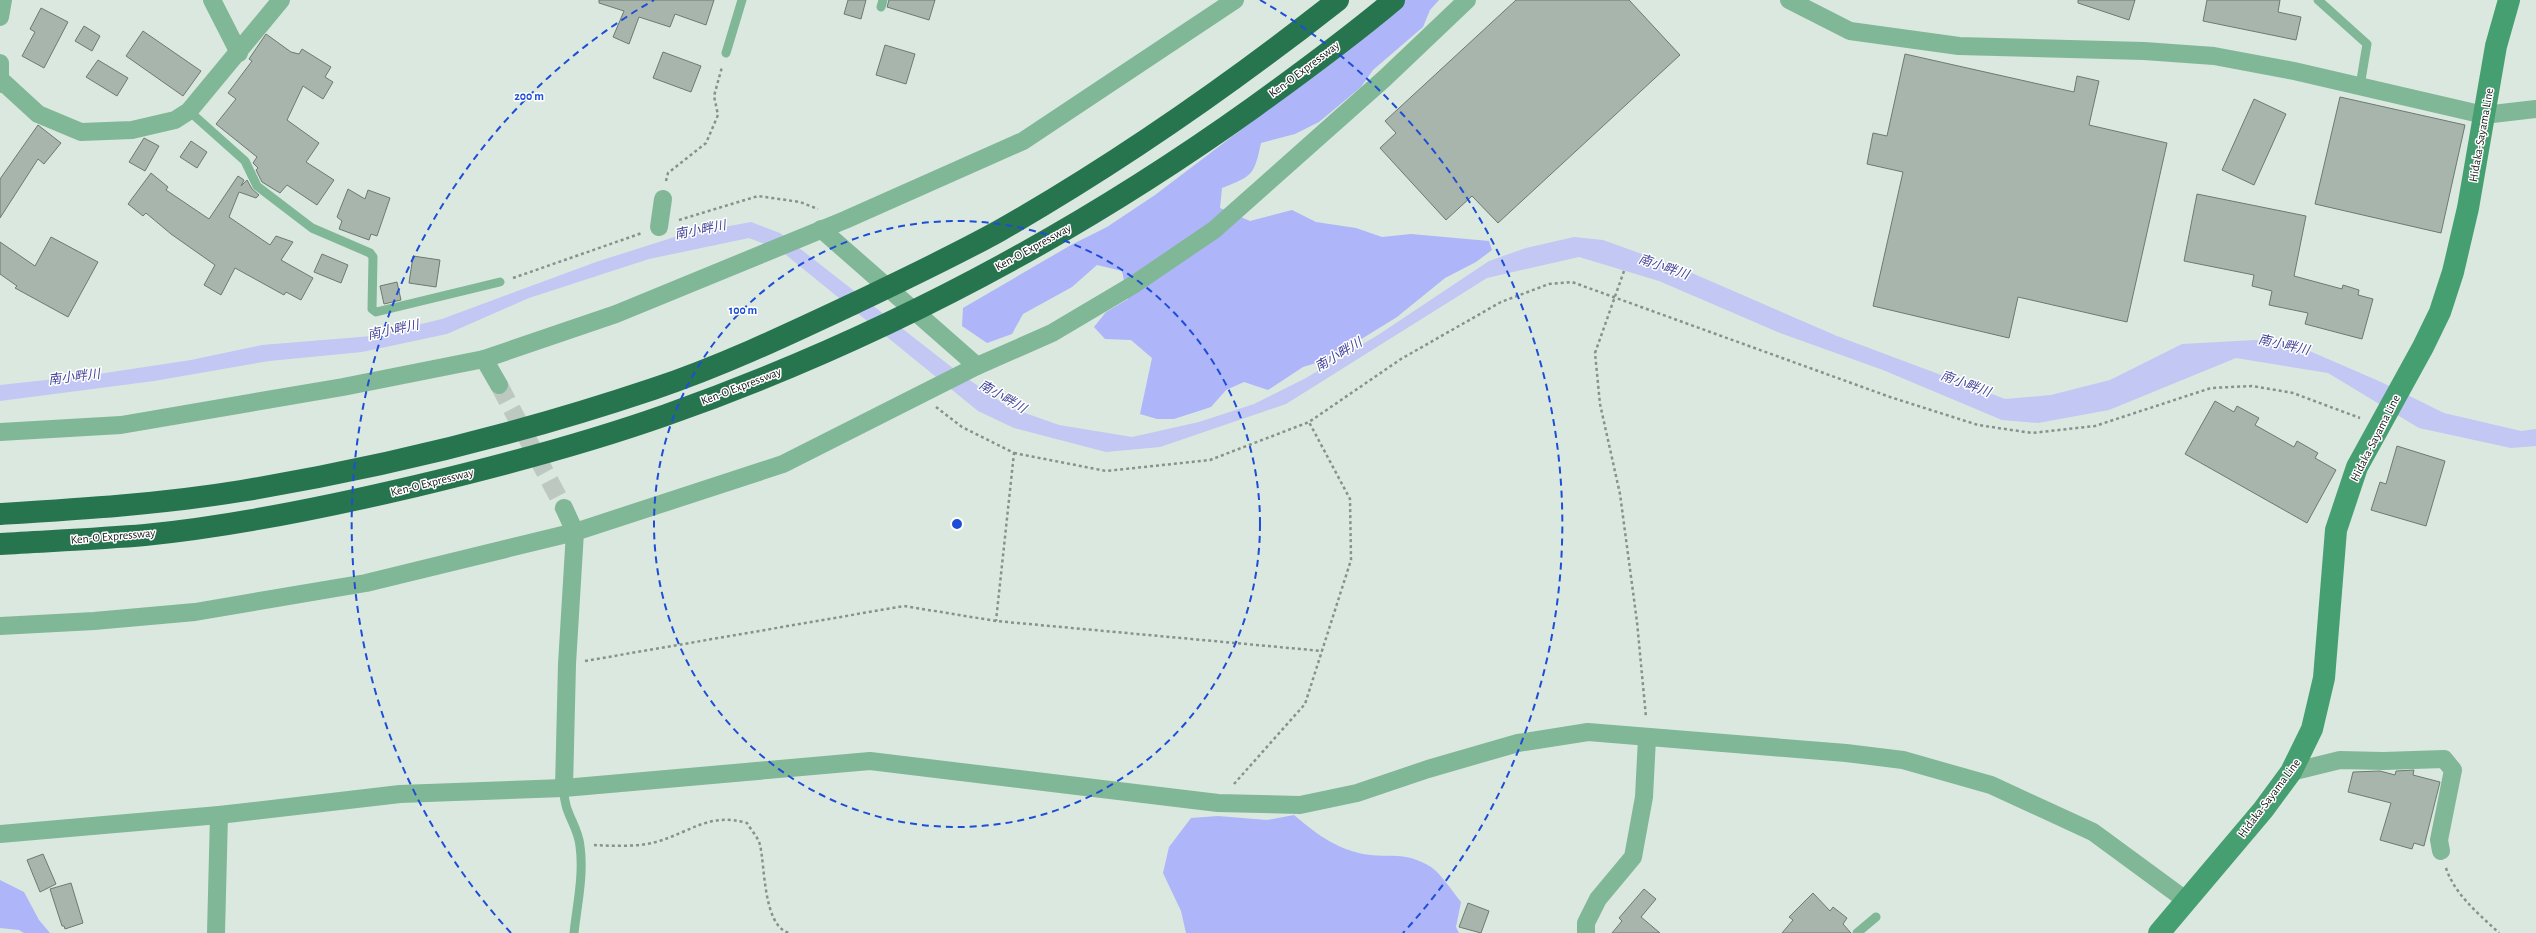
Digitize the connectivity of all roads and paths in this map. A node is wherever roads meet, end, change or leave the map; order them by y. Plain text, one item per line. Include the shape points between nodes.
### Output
1 (3, 0) edge
2 (212, 0) edge
3 (281, 0) edge
4 (742, 0) edge
5 (1235, 0) edge
6 (1338, 0) edge
7 (1394, 0) edge
8 (1467, 0) edge
9 (1789, 0) edge
10 (2318, 0) edge
11 (2509, 0) edge
12 (0, 17) edge
13 (239, 53) junction
14 (726, 54) joint
15 (0, 63) edge
16 (1, 83) edge
17 (2360, 86) junction
18 (2536, 109) edge
19 (189, 111) junction
20 (2484, 114) junction
21 (663, 200) joint
22 (659, 227) dead end
23 (821, 229) junction
24 (1624, 271) dead end
25 (500, 282) dead end
26 (1615, 296) junction
27 (484, 359) junction
28 (977, 366) junction
29 (499, 384) tunnel mouth
30 (922, 396) junction
31 (1309, 422) junction
32 (2380, 425) junction
33 (0, 432) edge
34 (1014, 453) junction
35 (564, 508) tunnel mouth
36 (0, 514) edge
37 (575, 532) junction
38 (0, 544) edge
39 (996, 621) junction
40 (0, 626) edge
41 (1322, 651) junction
42 (567, 664) junction
43 (1647, 738) junction
44 (2291, 772) junction
45 (564, 788) junction
46 (1218, 803) junction
47 (219, 815) junction
48 (0, 834) edge
49 (580, 845) junction
50 (2441, 851) joint
51 (2187, 901) junction
52 (1876, 917) dead end
53 (216, 933) edge
54 (574, 933) edge
55 (789, 933) edge
56 (1586, 933) edge
57 (1857, 933) edge
58 (2159, 933) edge
59 (2499, 933) edge

1 - 12 street
2 - 13 street
3 - 13 street
4 - 14 lane
5 - 23 street via 1023,141
6 - 36 highway via 1274,50 1174,121 1083,181 996,232 825,317 655,388 449,448 238,492 142,503
7 - 38 highway, Ken-O Expressway via 1297,76 1196,148 1099,209 1014,259 852,340 771,375 664,415 549,452 355,501 247,521 148,535
8 - 28 street via 1385,78 1214,230 1133,285 1052,333
9 - 17 street via 1850,31 1959,46 2144,51 2214,56
10 - 17 lane via 2367,44
11 - 20 main road, Hidaka-Sayama Line via 2496,46
13 - 19 street
14 - 21 path via 714,96 718,115 706,143 668,173
15 - 16 street
16 - 19 street via 38,114 81,132 132,130 175,120
17 - 20 street
18 - 20 street
19 - 25 lane via 245,160 257,186 312,228 370,252 373,258 372,309 376,312
20 - 32 main road, Hidaka-Sayama Line via 2468,208 2453,272 2440,312
21 - 22 street
23 - 27 street via 616,314
23 - 28 street
24 - 26 path
26 - 31 path via 1572,282 1549,284 1500,302 1401,359
26 - 32 path via 1890,397 1978,425 2032,433 2095,426 2211,388 2252,386 2293,393
26 - 43 path via 1595,353 1600,404 1623,516 1637,622
27 - 29 street
27 - 33 street via 121,425
28 - 30 street
30 - 34 path via 962,427
30 - 37 street via 783,464
31 - 34 path via 1210,460 1106,471
31 - 41 path via 1350,499 1352,560
32 - 44 main road, Hidaka-Sayama Line via 2357,467 2336,530 2328,637 2319,706 2302,752
34 - 39 path
35 - 37 street
37 - 40 street via 366,583 194,612
37 - 42 street
39 - 41 path
39 - 42 path via 904,606
41 - 46 path via 1305,704
42 - 45 street
43 - 46 street via 1588,732 1518,743 1357,793 1300,805
43 - 51 street via 1846,753 1903,760 1991,785 2093,832
43 - 56 street via 1644,797 1633,858 1598,899 1586,923
44 - 50 street via 2340,760 2444,759 2453,770 2439,840
44 - 51 main road, Hidaka-Sayama Line via 2263,810
45 - 46 street via 870,761
45 - 47 street via 400,794
45 - 49 lane via 563,802
47 - 48 street
47 - 53 street
49 - 54 lane via 580,876
49 - 55 path via 616,846 656,842 701,823 730,818 747,823 760,843 767,896 774,919
50 - 59 path via 2451,882
51 - 58 main road, Hidaka-Sayama Line
52 - 57 lane

